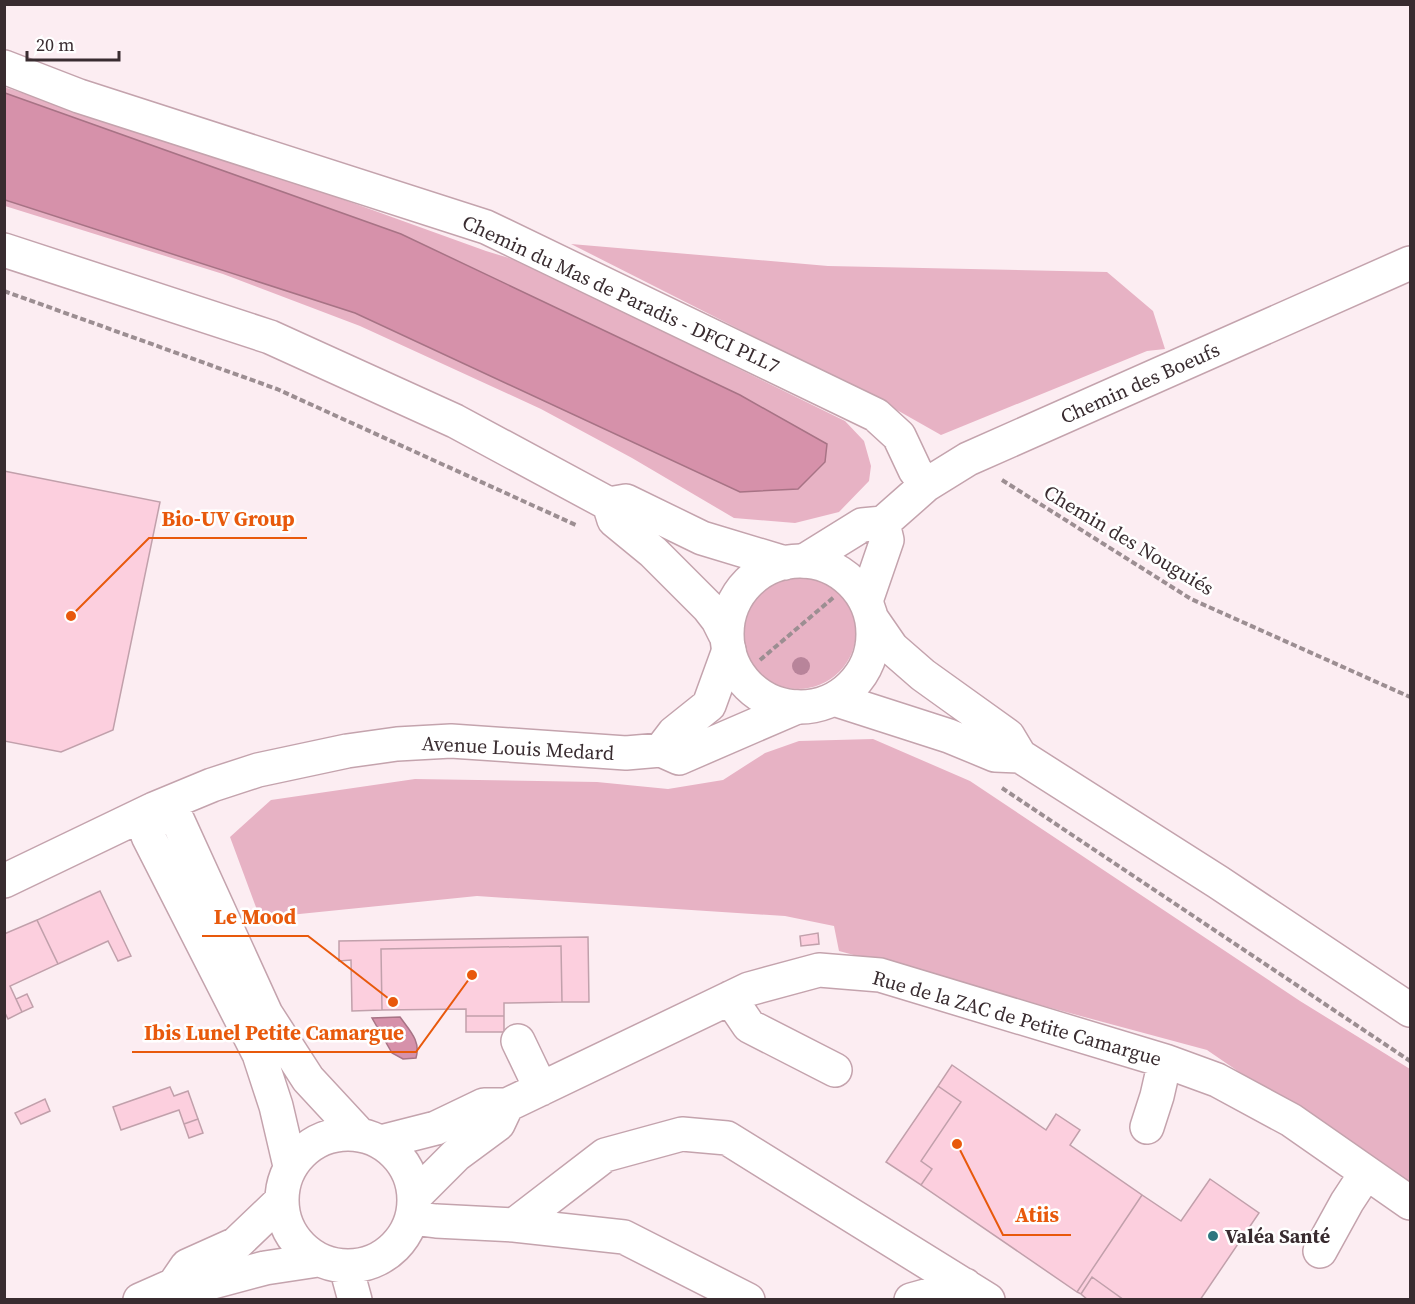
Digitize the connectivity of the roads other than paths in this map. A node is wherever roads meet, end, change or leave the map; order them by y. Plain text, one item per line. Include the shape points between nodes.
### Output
1 (4, 67) edge
2 (4, 250) edge
3 (1410, 263) edge
4 (926, 486) junction
5 (609, 504) junction
6 (883, 523) junction
7 (794, 562) junction
8 (859, 604) junction
9 (736, 650) junction
10 (834, 699) junction
11 (797, 707) junction
12 (661, 750) junction
13 (1020, 756) junction
14 (154, 809) junction
15 (4, 881) edge
16 (730, 998) junction
17 (1410, 1010) edge
18 (518, 1041) dead end
19 (1165, 1061) junction
20 (835, 1070) dead end
21 (541, 1089) junction
22 (507, 1105) junction
23 (1147, 1127) dead end
24 (370, 1138) junction
25 (290, 1166) junction
26 (1366, 1173) junction
27 (281, 1201) junction
28 (1410, 1203) edge
29 (413, 1207) junction
30 (514, 1225) junction
31 (1320, 1251) dead end
32 (332, 1263) junction
33 (174, 1285) junction
34 (976, 1292) edge
35 (140, 1299) edge
36 (355, 1299) edge
37 (748, 1299) edge
38 (910, 1299) edge

1 - 4 street, Chemin du Mas de Paradis - DFCI PLL7 via 79,96 486,226 876,415 899,436
2 - 5 street via 270,337 455,422
3 - 4 street, Chemin des Boeufs via 968,459
4 - 6 street, Chemin des Boeufs
5 - 7 street via 626,501 702,538
5 - 9 street via 614,520 653,552 708,607
6 - 7 street via 862,525
6 - 8 street via 887,540
7 - 8 street via 823,564 840,573 855,585
7 - 9 street via 767,570 738,595 730,612
8 - 10 street via 874,638 870,657 850,688
8 - 13 street via 892,648 1008,736
9 - 11 street via 735,668 746,684 778,704
9 - 12 street via 709,705 674,733
10 - 11 street via 816,706
10 - 13 street via 995,754
11 - 12 street, Avenue Louis Medard via 679,758
12 - 14 street, Avenue Louis Medard via 626,753 451,741 397,744 258,770
13 - 17 street
14 - 15 street, Avenue Louis Medard
14 - 24 street via 178,821 266,1014 308,1079
14 - 25 street via 148,836 259,1054
16 - 19 street, Rue de la ZAC de Petite Camargue via 819,969 880,975
16 - 20 street via 749,1026
16 - 21 street, Rue de la ZAC de Petite Camargue
18 - 21 street
19 - 23 street
19 - 26 street, Rue de la ZAC de Petite Camargue via 1217,1080 1291,1120
21 - 22 street, Rue de la ZAC de Petite Camargue
22 - 24 street via 484,1105 436,1128
22 - 29 street via 498,1124 456,1155
24 - 25 street via 339,1134 320,1140
24 - 29 street via 398,1156 410,1175
25 - 27 street
26 - 28 street, Rue de la ZAC de Petite Camargue
26 - 31 street
27 - 32 street via 291,1236 303,1250
27 - 33 street via 236,1244 187,1266
29 - 30 street via 436,1221
29 - 32 street via 403,1238 387,1254 368,1264
30 - 34 street via 605,1155 682,1134 727,1138
30 - 37 street via 624,1237
32 - 33 street via 265,1268 194,1287
32 - 36 street
33 - 35 street
34 - 38 street

